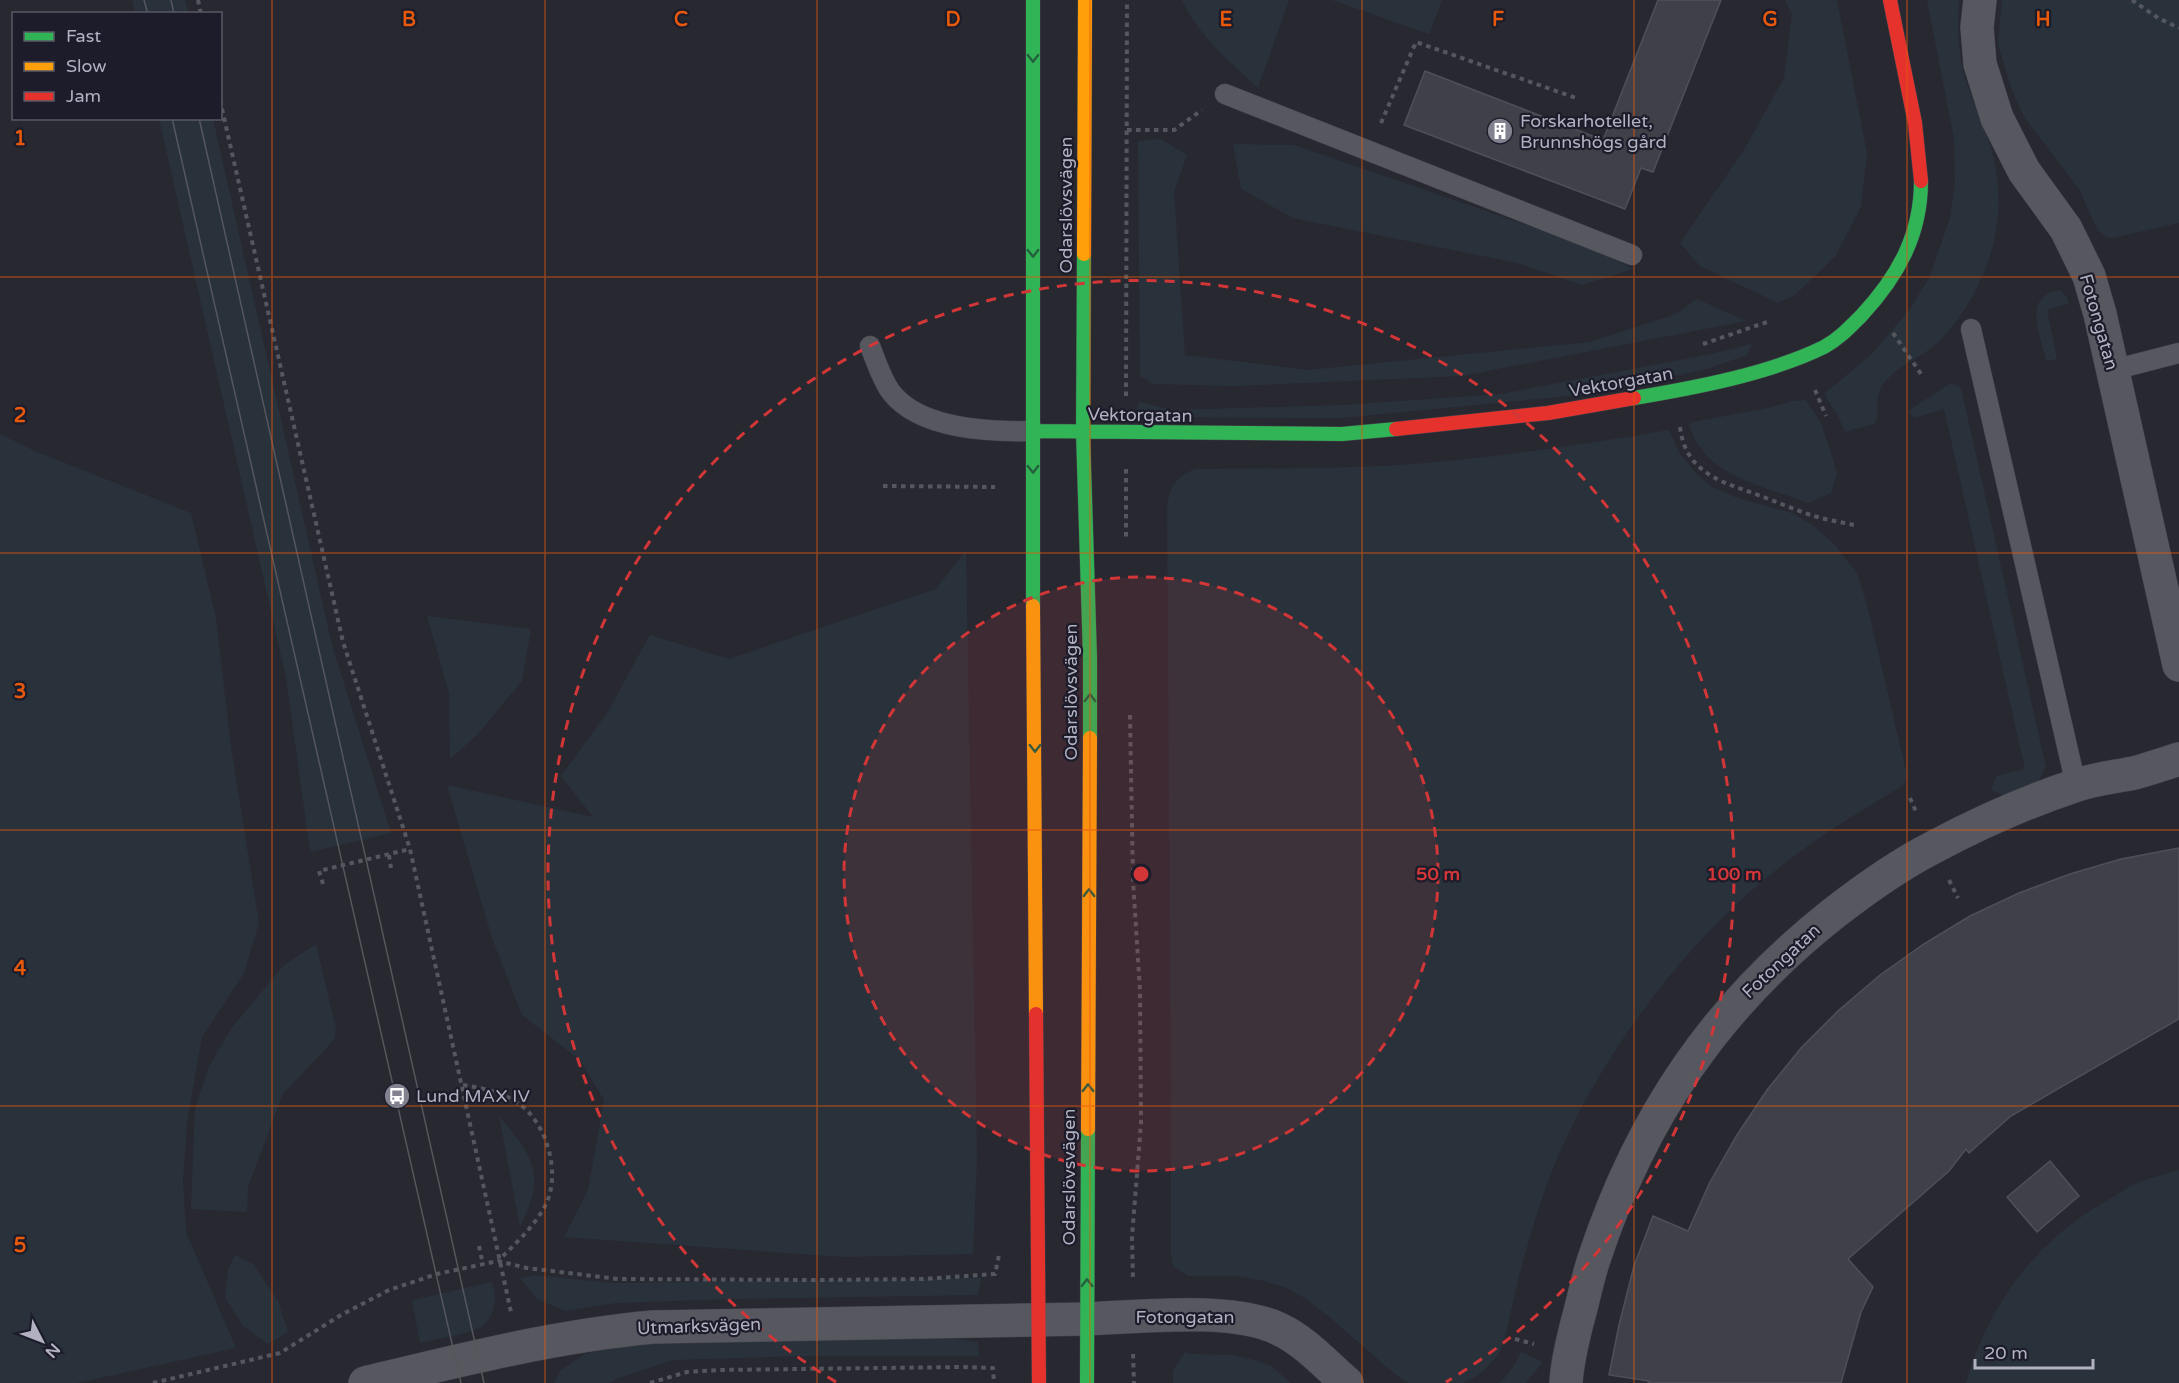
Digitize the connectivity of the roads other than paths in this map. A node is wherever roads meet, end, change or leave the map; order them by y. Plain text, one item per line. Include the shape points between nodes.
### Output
1 (1033, 0) edge
2 (1085, 0) edge
3 (1890, 0) edge
4 (1980, 0) edge
5 (1225, 94) road end
6 (1632, 255) dead end
7 (1971, 329) dead end
8 (870, 346) dead end
9 (2179, 353) edge
10 (2113, 370) junction
11 (1034, 431) junction
12 (1083, 433) junction
13 (2179, 665) edge
14 (2179, 759) edge
15 (2076, 785) junction
16 (1087, 1319) junction
17 (1038, 1320) junction
18 (1568, 1367) edge
19 (365, 1383) edge
20 (1039, 1383) edge
21 (1087, 1383) edge
22 (1347, 1383) edge
23 (1547, 1383) edge

1 -> 11 main road, Odarslövsvägen
2 - 12 main road, Odarslövsvägen
3 - 12 main road, Vektorgatan via 1921,169 1918,215 1913,235 1889,284 1862,317 1824,347 1698,387 1548,413 1342,434
4 - 10 street, Fotongatan via 1977,43 1985,83 2025,171 2066,229 2089,276
5 - 6 lane
7 - 15 lane
8 - 11 lane via 891,392 914,412 945,423 995,432
9 - 10 lane
10 - 13 street, Fotongatan
11 - 12 main road, Vektorgatan
11 -> 17 main road, Odarslövsvägen
16 -> 12 main road, Odarslövsvägen via 1090,658
14 - 15 street, Fotongatan
15 - 18 street, Fotongatan via 1986,822 1900,866 1816,927 1752,986 1718,1024 1649,1128 1607,1222 1587,1281
16 - 17 street, Fotongatan
16 - 21 main road, Odarslövsvägen
16 - 22 street, Fotongatan via 1250,1318 1280,1329
17 - 19 street, Utmarksvägen via 653,1327 520,1347
17 - 20 main road, Odarslövsvägen
18 - 23 street, Fotongatan

